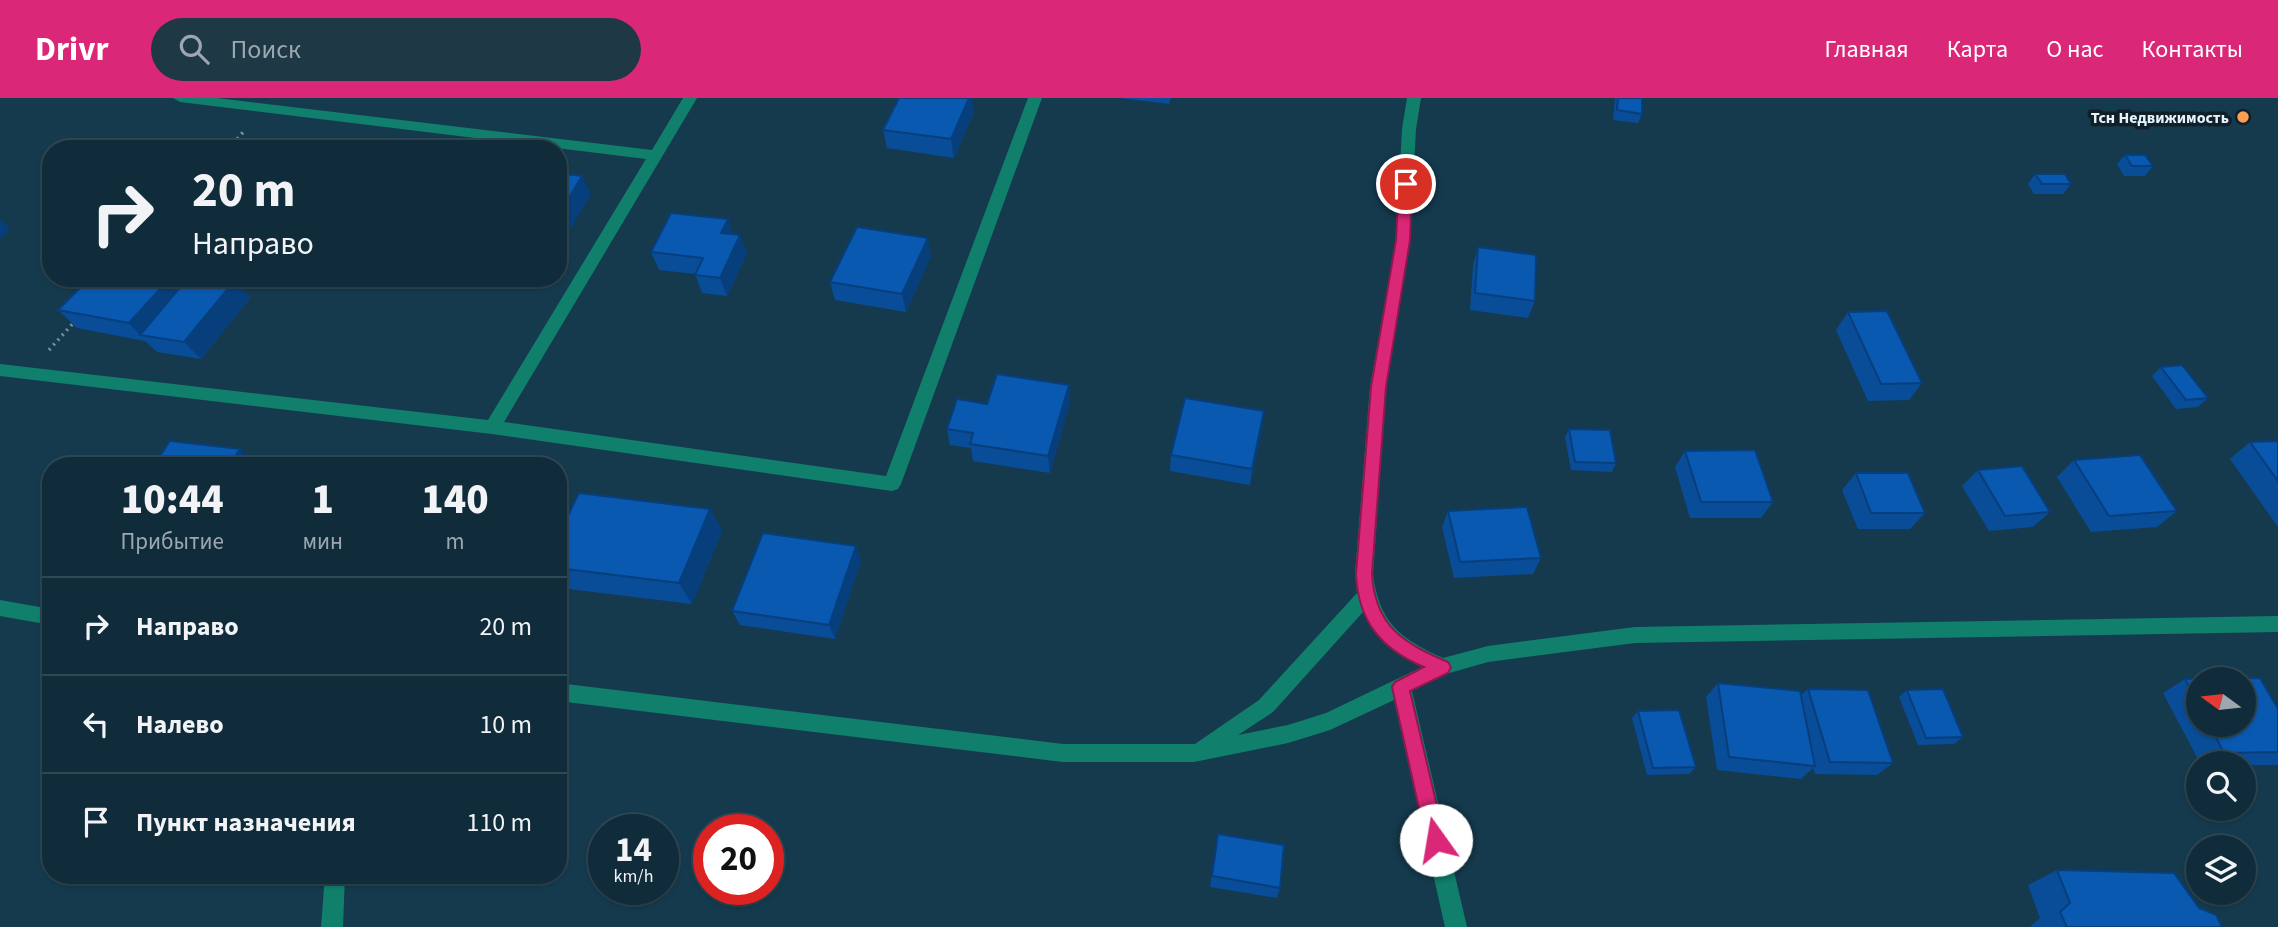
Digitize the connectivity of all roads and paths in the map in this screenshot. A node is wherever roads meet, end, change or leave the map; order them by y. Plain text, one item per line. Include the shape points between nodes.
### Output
1 (180, 98) edge
2 (690, 98) edge
3 (1035, 98) edge
4 (1414, 98) edge
5 (531, 140) edge
6 (567, 144) edge
7 (656, 155) junction
8 (79, 317) edge
9 (0, 370) edge
10 (28, 374) junction
11 (492, 427) junction
12 (1365, 597) junction
13 (0, 608) edge
14 (42, 615) edge
15 (2278, 624) edge
16 (1442, 667) junction
17 (1401, 687) junction
18 (567, 693) edge
19 (1194, 753) junction
20 (334, 884) edge
21 (332, 927) edge
22 (1456, 927) edge

1 - 5 street
2 - 7 street
3 - 11 street via 892,484
4 - 12 street via 1403,240 1378,387
6 - 7 street
7 - 11 street
8 - 10 path
9 - 10 street
10 - 11 street
12 - 16 street via 1377,625 1415,656
12 - 19 street via 1266,706
13 - 14 street
15 - 16 street via 1635,635 1488,654
16 - 17 street
17 - 19 street via 1330,721
17 - 22 street
18 - 19 street via 1063,753
20 - 21 street

